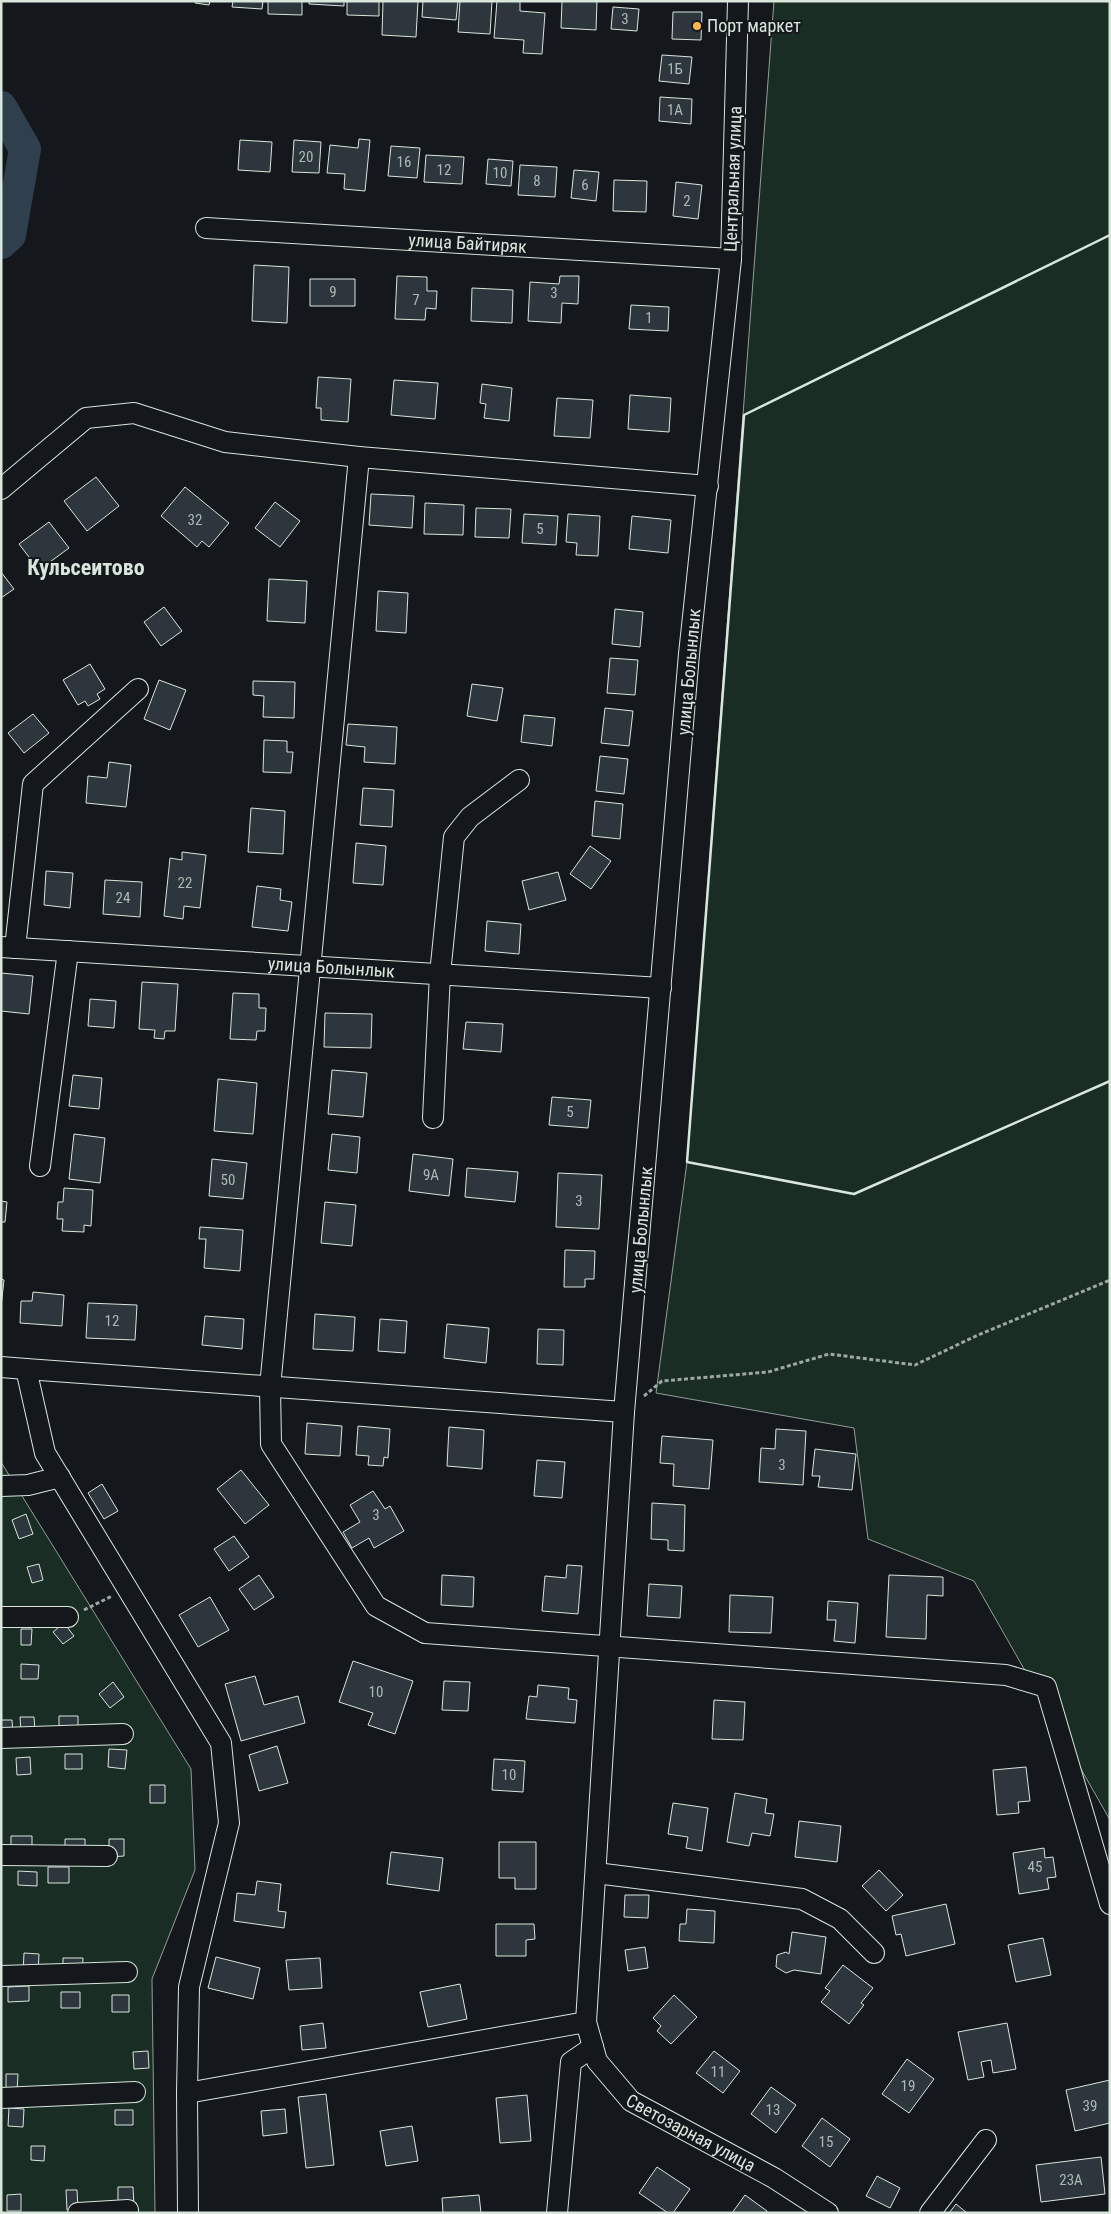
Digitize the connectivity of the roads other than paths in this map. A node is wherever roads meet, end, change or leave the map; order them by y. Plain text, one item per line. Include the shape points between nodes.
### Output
1 (738, 1) edge
2 (206, 228) dead end
3 (731, 259) junction
4 (722, 356) joint
5 (359, 457) junction
6 (708, 486) junction
7 (1, 489) edge
8 (138, 688) dead end
9 (519, 780) dead end
10 (8, 948) edge
11 (68, 951) junction
12 (311, 966) junction
13 (440, 974) junction
14 (661, 988) junction
15 (433, 1118) dead end
16 (40, 1166) dead end
17 (1, 1367) edge
18 (26, 1369) junction
19 (270, 1388) junction
20 (624, 1412) junction
21 (60, 1477) junction
22 (1, 1486) edge
23 (1, 1617) edge
24 (68, 1617) dead end
25 (611, 1645) junction
26 (123, 1734) dead end
27 (1, 1738) edge
28 (1, 1855) edge
29 (107, 1856) dead end
30 (596, 1873) junction
31 (1110, 1904) edge
32 (874, 1953) dead end
33 (126, 1972) dead end
34 (1, 1976) edge
35 (586, 2022) junction
36 (593, 2047) junction
37 (135, 2092) dead end
38 (187, 2093) junction
39 (1, 2098) edge
40 (986, 2140) dead end
41 (128, 2210) dead end
42 (78, 2213) edge
43 (188, 2213) edge
44 (557, 2213) edge
45 (828, 2213) edge
46 (930, 2213) edge

1 - 3 street, Центральная улица
2 - 3 street, улица Байтиряк
3 - 4 street, Центральная улица
4 - 6 street, улица Болынлык
5 - 6 street
5 - 7 street via 225,442 134,413 86,418
5 - 12 street
6 - 14 street, улица Болынлык via 689,654
8 - 10 street via 33,784
9 - 13 street via 470,816 454,837
10 - 11 street, улица Болынлык
11 - 12 street, улица Болынлык
11 - 16 street
12 - 13 street, улица Болынлык
12 - 19 street
13 - 14 street, улица Болынлык
13 - 15 street
14 - 20 street, улица Болынлык
17 - 18 street
18 - 19 street
18 - 21 street via 45,1453
19 - 20 street
19 - 25 street via 271,1444 376,1606 425,1633
20 - 25 street, улица Болынлык
21 - 22 street via 28,1485
21 - 38 street via 221,1743 229,1823 189,1987
23 - 24 street
25 - 30 street, Светозарная улица
25 - 31 street via 1006,1675 1046,1687
26 - 27 street
28 - 29 street
30 - 32 street via 802,1899 840,1918
30 - 35 street, Светозарная улица
33 - 34 street
35 - 36 street, Светозарная улица
35 - 38 street
36 - 44 street via 571,2062
36 - 45 street, Светозарная улица via 597,2061 632,2101 774,2178
37 - 39 street
38 - 43 street
40 - 46 street
41 - 42 street

